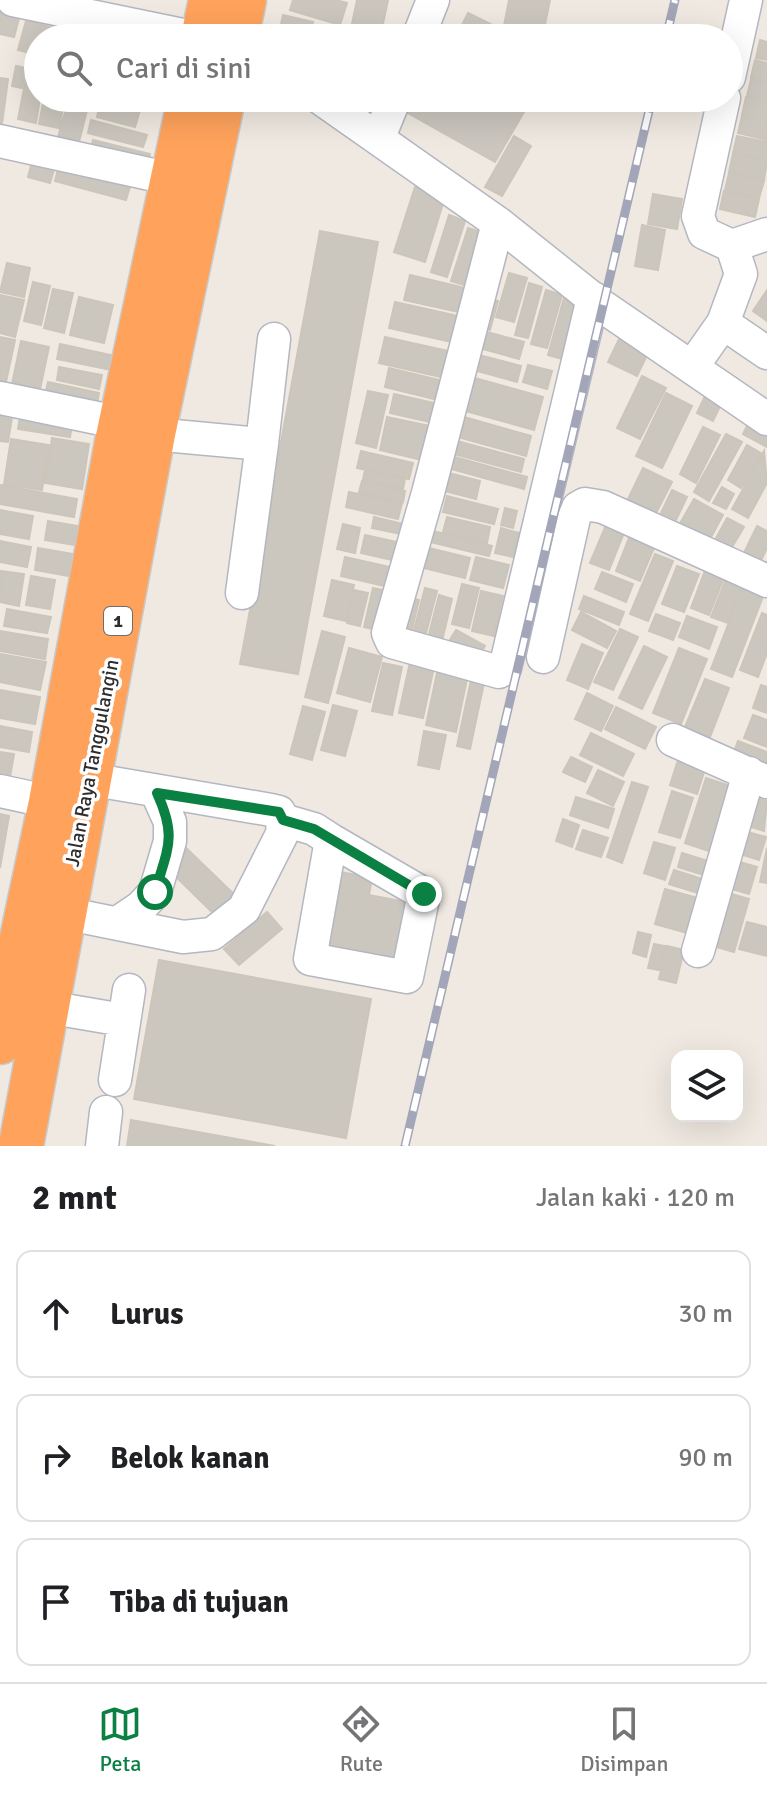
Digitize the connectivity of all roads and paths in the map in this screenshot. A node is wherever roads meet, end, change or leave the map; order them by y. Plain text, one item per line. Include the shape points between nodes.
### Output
1 (13, 0) edge
2 (211, 0) edge
3 (244, 0) edge
4 (433, 0) edge
5 (746, 0) edge
6 (131, 24) edge
7 (204, 24) edge
8 (239, 24) edge
9 (424, 24) edge
10 (741, 24) edge
11 (187, 112) edge
12 (219, 112) edge
13 (341, 112) edge
14 (389, 112) edge
15 (721, 112) edge
16 (379, 137) junction
17 (0, 141) edge
18 (172, 179) junction
19 (498, 223) junction
20 (767, 234) edge
21 (747, 261) edge
22 (593, 298) junction
23 (723, 323) junction
24 (274, 339) dead end
25 (767, 353) edge
26 (692, 367) junction
27 (0, 398) edge
28 (767, 419) edge
29 (137, 428) junction
30 (262, 444) junction
31 (767, 581) edge
32 (242, 593) dead end
33 (543, 657) dead end
34 (673, 740) dead end
35 (758, 777) edge
36 (89, 779) junction
37 (0, 791) edge
38 (157, 793) junction
39 (51, 802) junction
40 (283, 820) junction
41 (331, 840) junction
42 (64, 913) junction
43 (119, 922) junction
44 (698, 951) dead end
45 (47, 1007) junction
46 (1, 1031) edge
47 (115, 1080) dead end
48 (106, 1112) dead end
49 (21, 1146) edge
50 (102, 1146) edge

1 - 6 street
2 - 7 highway
3 - 8 highway
4 - 9 street
5 - 10 street
11 - 18 highway, Jalan Raya Tanggulangin / 1
12 - 29 highway, Jalan Raya Tanggulangin / 1
13 - 16 street
14 - 16 street
15 - 21 street via 698,216 704,233
16 - 19 street
17 - 18 street
18 - 29 highway, Jalan Raya Tanggulangin / 1
19 - 22 street
19 - 22 street via 388,633 392,642 499,672 505,668
20 - 21 street
21 - 23 street
22 - 26 street
23 - 25 street
23 - 26 street
24 - 30 street
26 - 28 street
27 - 29 street
29 - 30 street
29 - 36 highway, Jalan Raya Tanggulangin / 1
29 - 39 highway, Jalan Raya Tanggulangin / 1
30 - 32 street
31 - 33 street via 603,507 585,504 574,518
34 - 35 street
35 - 44 street
36 - 38 street
36 - 42 highway, Jalan Raya Tanggulangin / 1
37 - 39 street
38 - 40 street via 271,810
38 - 43 street via 170,822 170,841 155,892
39 - 46 highway, Jalan Raya Tanggulangin / 1
40 - 41 street
40 - 43 street via 282,834 244,909 224,928 183,937
41 - 41 street via 310,959 407,977 424,894
42 - 43 street
42 - 45 highway, Jalan Raya Tanggulangin / 1
45 - 47 street via 126,1005
45 - 49 highway, Jalan Raya Tanggulangin / 1
48 - 50 street

